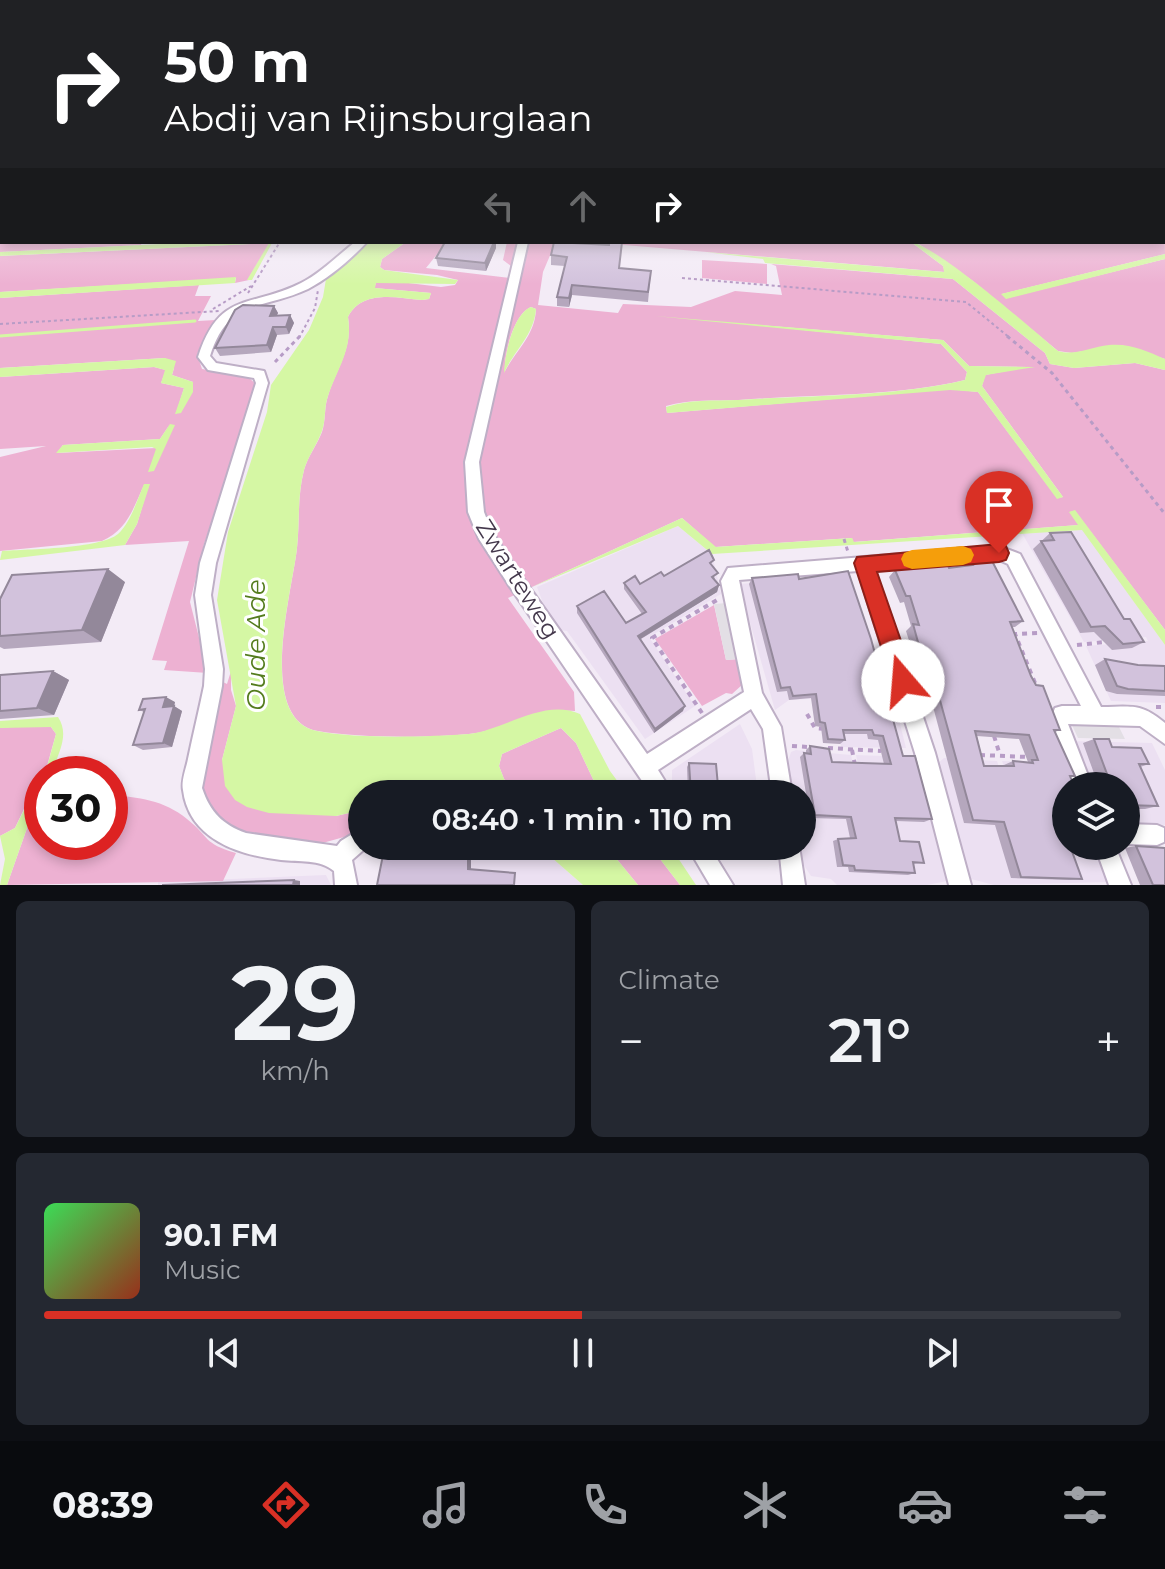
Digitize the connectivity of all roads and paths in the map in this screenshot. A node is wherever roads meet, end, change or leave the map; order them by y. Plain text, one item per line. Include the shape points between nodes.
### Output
1 (279, 244) edge
2 (359, 244) edge
3 (523, 244) edge
4 (316, 278) junction
5 (682, 278) dead end
6 (254, 285) junction
7 (227, 309) junction
8 (0, 324) edge
9 (275, 362) dead end
10 (1165, 514) edge
11 (844, 539) dead end
12 (847, 548) dead end
13 (864, 563) junction
14 (732, 592) junction
15 (1056, 639) junction
16 (1116, 641) edge
17 (754, 696) junction
18 (1040, 696) edge
19 (807, 714) dead end
20 (1096, 716) junction
21 (709, 723) junction
22 (991, 728) edge
23 (835, 731) edge
24 (1165, 735) edge
25 (852, 750) dead end
26 (645, 767) junction
27 (1002, 769) edge
28 (1077, 772) edge
29 (858, 776) edge
30 (654, 780) edge
31 (780, 780) edge
32 (1140, 834) edge
33 (1157, 835) dead end
34 (348, 848) edge
35 (706, 860) edge
36 (791, 860) edge
37 (1110, 860) edge
38 (339, 862) junction
39 (346, 885) edge
40 (722, 885) edge
41 (794, 885) edge
42 (960, 885) edge
43 (1120, 885) edge

1 - 6 path
2 - 4 street
3 - 26 street, Zwarteweg via 472,462 476,512 514,579
4 - 7 street via 296,290
4 - 9 path via 319,297 302,333
5 - 10 path via 966,302 1052,373
6 - 7 path
6 - 7 path
7 - 8 path
7 - 38 street via 209,340 206,363 259,374 262,383 208,563 204,608 214,669 192,788 194,804 203,820 227,838 258,848 331,854
11 - 12 path
13 - 14 street via 734,573 729,581
13 - 15 street via 999,553 1014,559
13 - 42 street via 925,753
14 - 17 street
14 - 21 path via 652,638
15 - 16 path
15 - 18 path via 1015,634
15 - 20 street
17 - 21 street
17 - 31 street via 772,727
19 - 23 path via 815,728
20 - 24 street via 1143,717
20 - 28 street via 1062,715 1058,724
21 - 26 street
22 - 27 path
25 - 29 path
26 - 30 street, Zwarteweg
32 - 33 street
34 - 38 street
35 - 40 street
36 - 41 street
37 - 43 street
38 - 39 street

